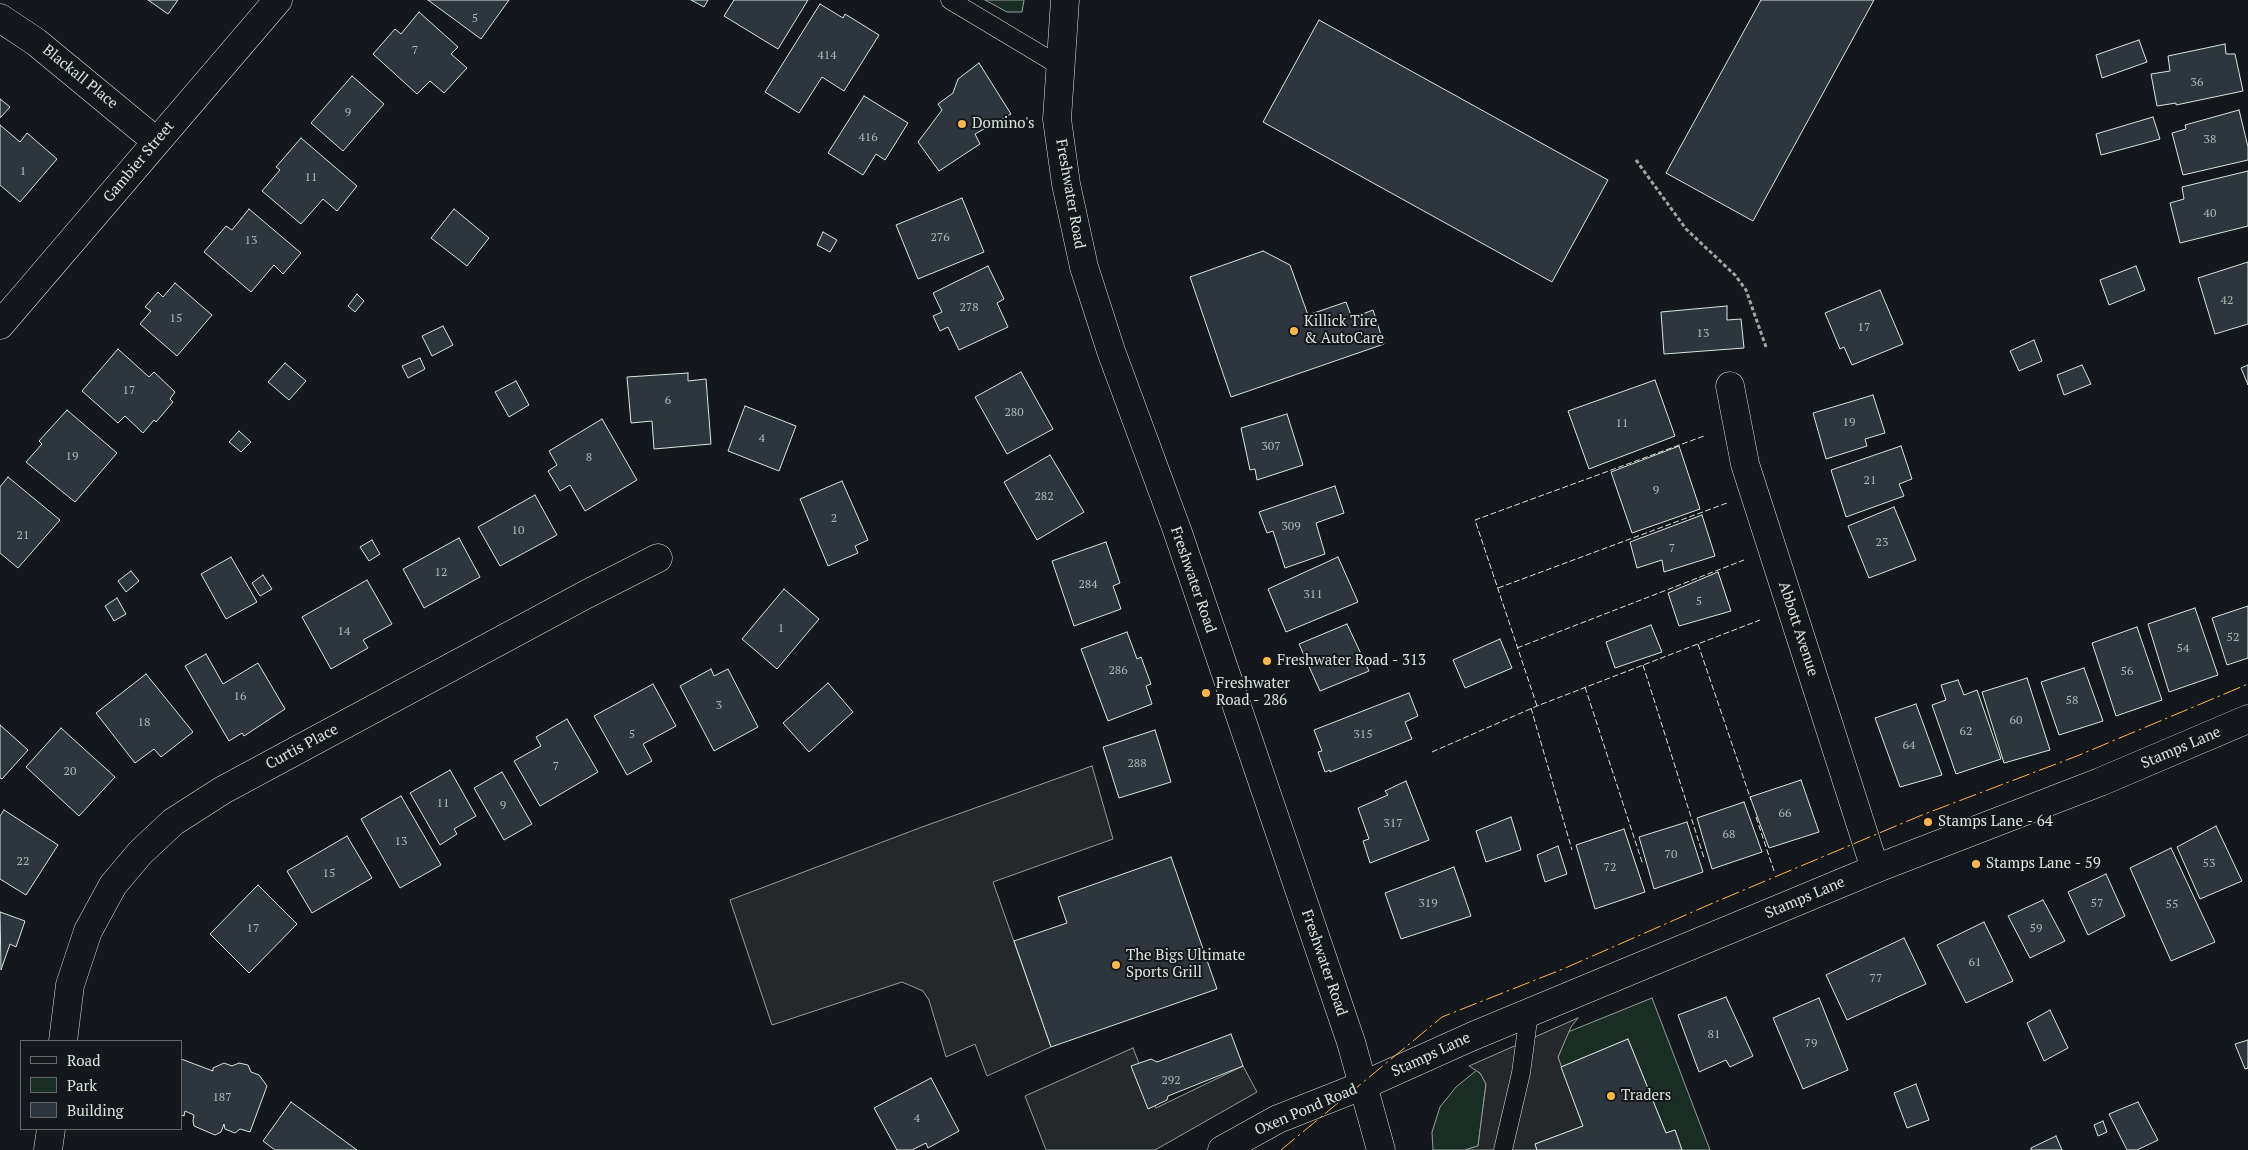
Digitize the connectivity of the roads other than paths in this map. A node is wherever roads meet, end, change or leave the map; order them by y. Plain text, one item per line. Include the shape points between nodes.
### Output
1 (278, 0) edge
2 (950, 0) edge
3 (1065, 0) edge
4 (0, 18) edge
5 (1060, 66) junction
6 (156, 141) junction
7 (0, 325) edge
8 (1730, 386) dead end
9 (658, 558) dead end
10 (2248, 719) edge
11 (1875, 869) junction
12 (1528, 1013) junction
13 (63, 1040) edge
14 (1364, 1085) junction
15 (51, 1130) edge
16 (48, 1150) edge
17 (1222, 1150) edge
18 (1381, 1150) edge
19 (1503, 1150) edge

1 - 6 street, Gambier Street
2 - 5 lane
3 - 5 street, Freshwater Road
4 - 6 street, Blackall Place via 36,42
5 - 14 street, Freshwater Road via 1057,119 1066,184 1084,267 1111,351 1177,530
6 - 7 street, Gambier Street
8 - 11 street, Abbott Avenue via 1745,464
9 - 13 street, Curtis Place via 223,790 173,822 140,853 113,885 88,931 70,985
10 - 11 street, Stamps Lane via 2100,782
11 - 12 street, Stamps Lane
12 - 14 street, Stamps Lane
12 - 19 lane via 1521,1073
14 - 17 street, Oxen Pond Road via 1278,1119
14 - 18 street, Freshwater Road
15 - 16 street

